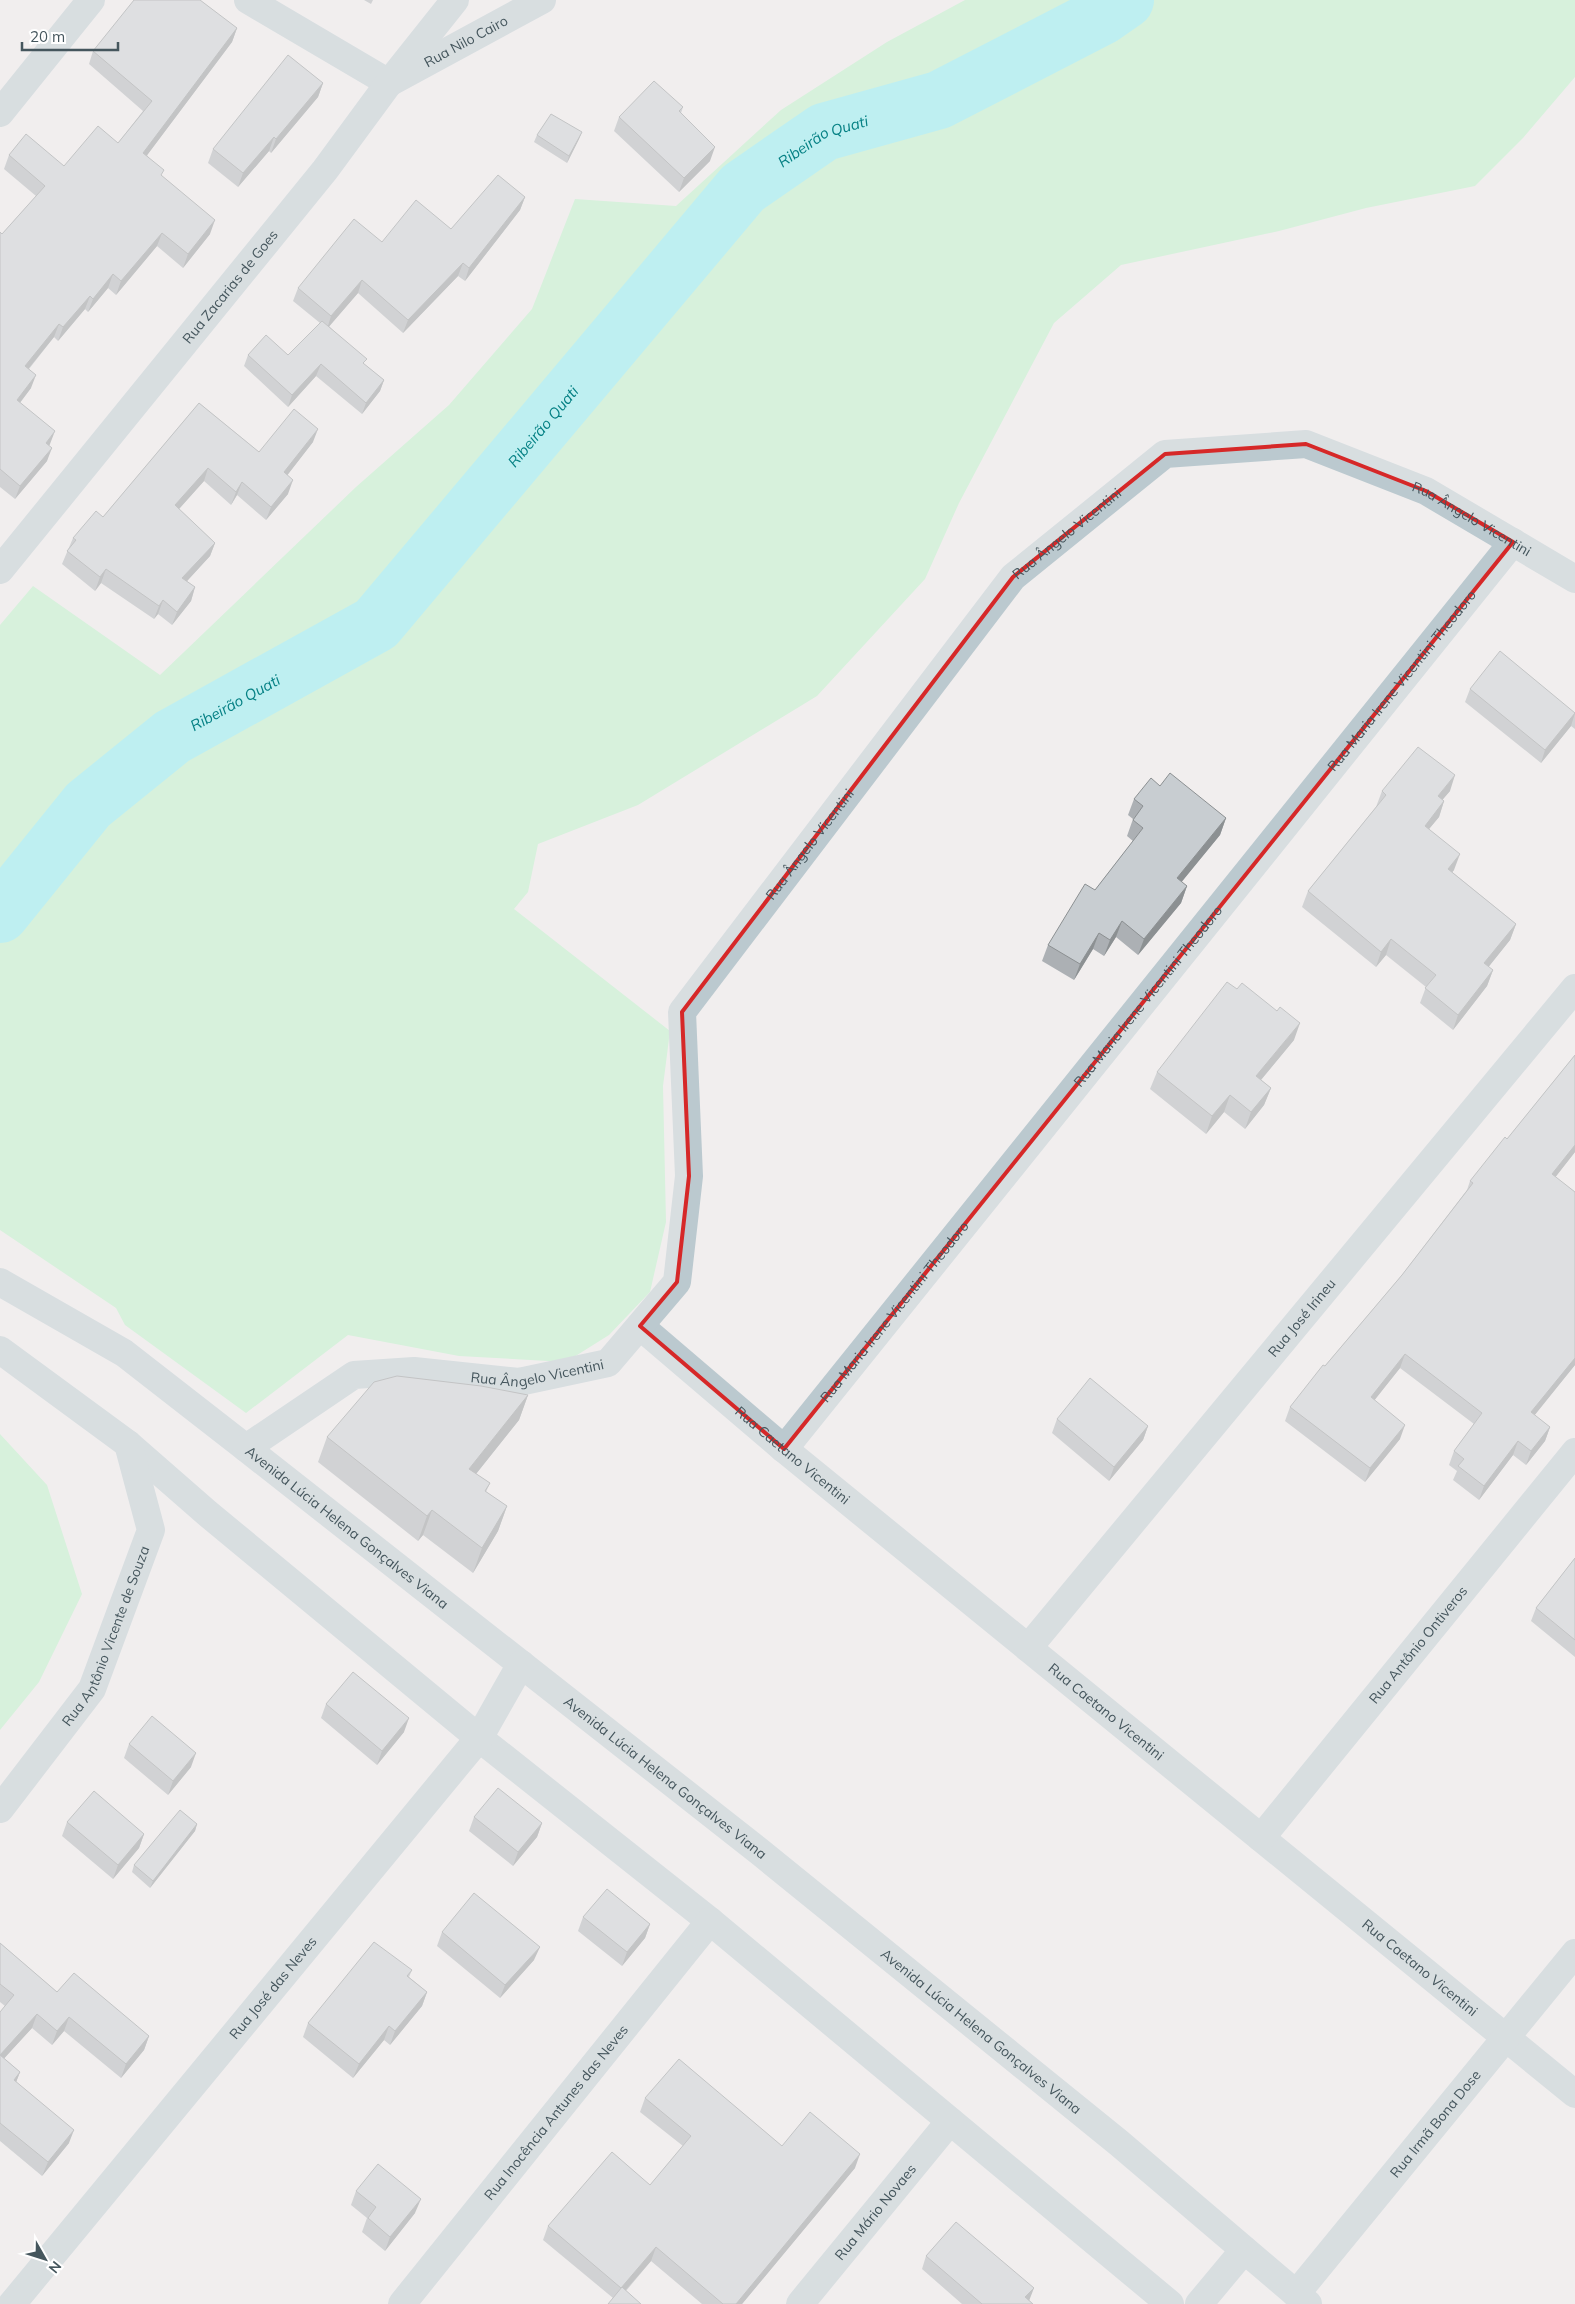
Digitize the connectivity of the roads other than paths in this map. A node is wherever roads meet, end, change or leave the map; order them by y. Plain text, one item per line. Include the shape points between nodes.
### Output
1 (90, 0) edge
2 (248, 0) edge
3 (455, 0) edge
4 (542, 0) edge
5 (389, 83) junction
6 (0, 113) edge
7 (1513, 542) junction
8 (0, 570) edge
9 (1575, 579) edge
10 (1575, 988) edge
11 (0, 1282) edge
12 (640, 1326) junction
13 (0, 1350) edge
14 (128, 1444) junction
15 (246, 1448) junction
16 (784, 1449) junction
17 (1575, 1452) edge
18 (1028, 1648) junction
19 (521, 1664) junction
20 (479, 1738) junction
21 (0, 1809) edge
22 (1261, 1838) junction
23 (710, 1921) junction
24 (1575, 1953) edge
25 (1505, 2037) junction
26 (1575, 2094) edge
27 (950, 2121) junction
28 (1244, 2250) junction
29 (1302, 2299) edge
30 (12, 2304) edge
31 (402, 2304) edge
32 (800, 2304) edge
33 (1170, 2304) edge
34 (1199, 2304) edge

1 - 6 street
2 - 5 street
3 - 5 street, Rua Zacarias de Goes
4 - 5 street, Rua Nilo Cairo
5 - 8 street, Rua Zacarias de Goes via 325,170
7 - 9 street, Rua Ângelo Vicentini
7 - 12 street, Rua Ângelo Vicentini via 1426,491 1306,444 1165,454 1013,576 682,1012 688,1176 677,1282
7 - 16 street, Rua Maria Irene Vicentini Theodoro
10 - 18 street, Rua José Irineu
11 - 15 street, Avenida Lúcia Helena Gonçalves Viana via 124,1353
12 - 15 street, Rua Ângelo Vicentini via 608,1363 519,1382 414,1371 354,1375
12 - 16 street, Rua Caetano Vicentini
13 - 14 street
14 - 20 street
14 - 21 street, Rua Antônio Vicente de Souza via 151,1530 92,1689
15 - 19 street, Avenida Lúcia Helena Gonçalves Viana
16 - 18 street, Rua Caetano Vicentini
17 - 22 street, Rua Antônio Ontiveros
18 - 22 street, Rua Caetano Vicentini
19 - 20 street, Rua José das Neves
19 - 28 street, Avenida Lúcia Helena Gonçalves Viana via 1088,2117
20 - 23 street
20 - 30 street, Rua José das Neves
22 - 25 street, Rua Caetano Vicentini
23 - 27 street
23 - 31 street, Rua Inocência Antunes das Neves
24 - 25 street, Rua Irmã Bona Dose
25 - 26 street, Rua Caetano Vicentini
25 - 29 street, Rua Irmã Bona Dose
27 - 32 street, Rua Mário Novaes
27 - 33 street
28 - 29 street, Avenida Lúcia Helena Gonçalves Viana
28 - 34 street

